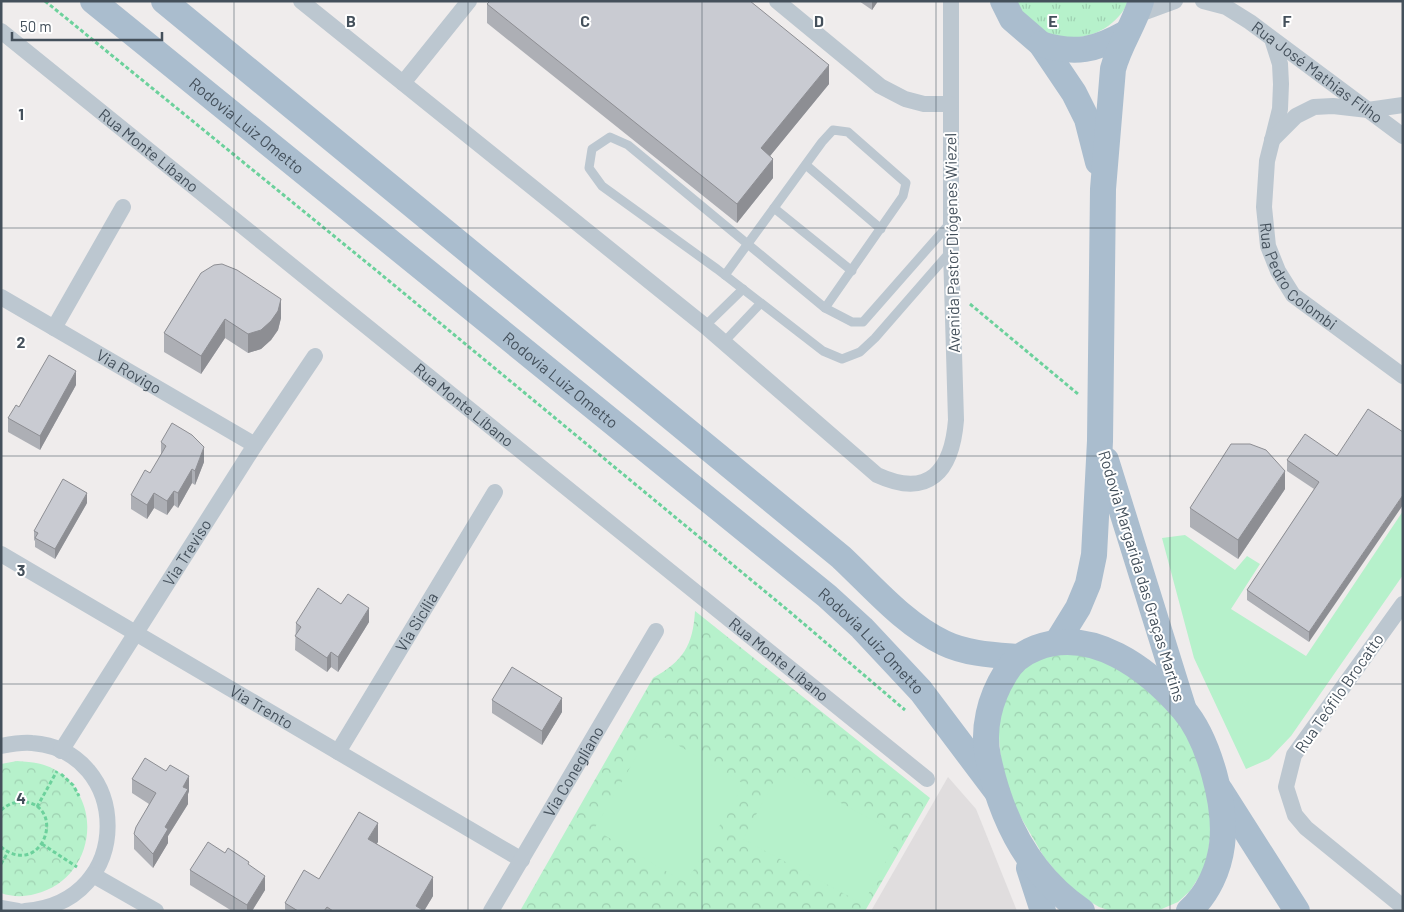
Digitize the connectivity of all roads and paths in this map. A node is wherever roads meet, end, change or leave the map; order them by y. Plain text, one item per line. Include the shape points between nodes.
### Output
1 (44, 1) edge
2 (93, 1) edge
3 (164, 1) edge
4 (300, 1) edge
5 (469, 1) edge
6 (777, 1) edge
7 (951, 1) edge
8 (1003, 1) edge
9 (1175, 1) edge
10 (1203, 1) edge
11 (1135, 16) edge
12 (1, 31) edge
13 (1274, 42) junction
14 (1041, 44) junction
15 (403, 83) junction
16 (950, 104) junction
17 (1403, 105) edge
18 (1368, 110) junction
19 (1403, 136) edge
20 (1272, 140) junction
21 (806, 165) junction
22 (1102, 189) junction
23 (123, 207) dead end
24 (774, 208) junction
25 (951, 222) junction
26 (881, 229) junction
27 (748, 244) junction
28 (951, 251) junction
29 (852, 271) junction
30 (725, 275) junction
31 (743, 289) junction
32 (952, 289) junction
33 (1, 297) edge
34 (760, 304) junction
35 (825, 308) junction
36 (705, 326) junction
37 (54, 328) junction
38 (724, 342) junction
39 (315, 356) dead end
40 (1403, 376) edge
41 (1100, 412) junction
42 (1100, 441) junction
43 (255, 445) junction
44 (495, 492) dead end
45 (1, 554) edge
46 (1403, 604) edge
47 (656, 631) dead end
48 (136, 633) junction
49 (1057, 642) junction
50 (1019, 657) junction
51 (1184, 710) junction
52 (909, 714) dead end
53 (1, 746) edge
54 (62, 751) junction
55 (338, 752) junction
56 (50, 768) dead end
57 (57, 771) junction
58 (927, 779) dead end
59 (1216, 785) junction
60 (996, 792) junction
61 (80, 798) dead end
62 (37, 807) junction
63 (1, 810) edge
64 (42, 844) junction
65 (1, 847) edge
66 (8, 852) junction
67 (1025, 855) junction
68 (80, 860) dead end
69 (522, 860) junction
70 (1, 864) edge
71 (77, 867) junction
72 (72, 872) dead end
73 (93, 875) junction
74 (1403, 907) edge
75 (1, 908) edge
76 (18, 911) edge
77 (25, 911) edge
78 (156, 911) edge
79 (491, 911) edge
80 (1043, 911) edge
81 (1082, 911) edge
82 (1189, 911) edge
83 (1297, 911) edge

1 - 52 path via 377,271 805,624
2 - 60 main road, Rodovia Luiz Ometto via 827,596 862,628 921,692
3 - 50 main road via 842,557 912,624 945,644 980,654
4 - 15 street
5 - 15 street
6 - 16 street via 880,86 904,99 924,104
7 - 16 street, Avenida Pastor Diógenes Wiezel
8 - 14 main road, Rodovia Margarida das Graças Martins via 1012,19
9 - 11 street
10 - 13 street, Rua José Mathias Filho via 1226,8
11 - 14 main road via 1098,48 1056,49
11 - 22 main road, Rodovia Margarida das Graças Martins via 1113,69
12 - 58 street, Rua Monte Líbano
13 - 18 street, Rua José Mathias Filho
13 - 20 street, Rua Pedro Colombi via 1281,84 1280,109
14 - 22 main road, Rodovia Margarida das Graças Martins via 1074,93 1087,119
15 - 36 street
16 - 25 street, Avenida Pastor Diógenes Wiezel
17 - 18 street
18 - 19 street, Rua José Mathias Filho
18 - 20 street via 1333,106 1314,108 1296,116
20 - 40 street, Rua Pedro Colombi via 1264,207 1268,246 1278,271 1293,295
21 - 24 lane
21 - 26 lane
21 - 26 lane via 833,130 848,132 899,175 906,183 903,196
22 - 41 main road, Rodovia Margarida das Graças Martins
23 - 37 street
24 - 27 lane
24 - 29 lane
25 - 28 street, Avenida Pastor Diógenes Wiezel
25 - 35 lane via 863,322 852,322
26 - 29 lane
27 - 30 lane
27 - 30 lane via 628,145 610,137 592,149 589,168 602,186
27 - 35 lane
28 - 32 street, Avenida Pastor Diógenes Wiezel
28 - 34 lane via 875,338 860,352 842,359 824,351
29 - 35 lane
30 - 31 lane
31 - 34 lane
31 - 36 lane
32 - 38 street, Avenida Pastor Diógenes Wiezel via 954,439 943,469 920,484 906,485 877,475
32 - 41 path
33 - 37 street, Via Rovigo
34 - 38 lane
36 - 38 street
37 - 43 street, Via Rovigo
39 - 43 street, Via Treviso
41 - 42 main road, Rodovia Margarida das Graças Martins
42 - 49 main road, Rodovia Margarida das Graças Martins via 1097,523 1088,584
42 - 51 main road, Rodovia Margarida das Graças Martins
43 - 48 street, Via Treviso
44 - 55 street, Via Sicília
45 - 48 street, Via Trento
46 - 74 street, Rua Teófilo Brocatto via 1294,756 1286,787 1295,815 1306,828
47 - 69 street, Via Conegliano
48 - 54 street, Via Treviso
48 - 55 street, Via Trento
49 - 50 main road
49 - 51 main road via 1086,644 1120,656 1152,678
50 - 60 main road via 1000,682 987,720 987,752
51 - 59 main road via 1199,733
53 - 54 street via 32,743
54 - 73 street via 81,764 97,783 106,806 109,830 104,853
55 - 69 street, Via Trento
56 - 57 path
57 - 61 path via 73,785
57 - 62 path
59 - 82 main road via 1222,844 1210,886
59 - 83 main road
60 - 67 main road
62 - 63 path via 21,802
62 - 64 path via 46,820 46,837
64 - 66 path via 23,856
64 - 71 path
65 - 66 path
66 - 70 path
67 - 80 main road
67 - 81 main road via 1042,878
68 - 71 path
69 - 79 street, Via Conegliano
71 - 72 path
73 - 77 street via 79,891 62,902 42,910
73 - 78 street
75 - 76 street

